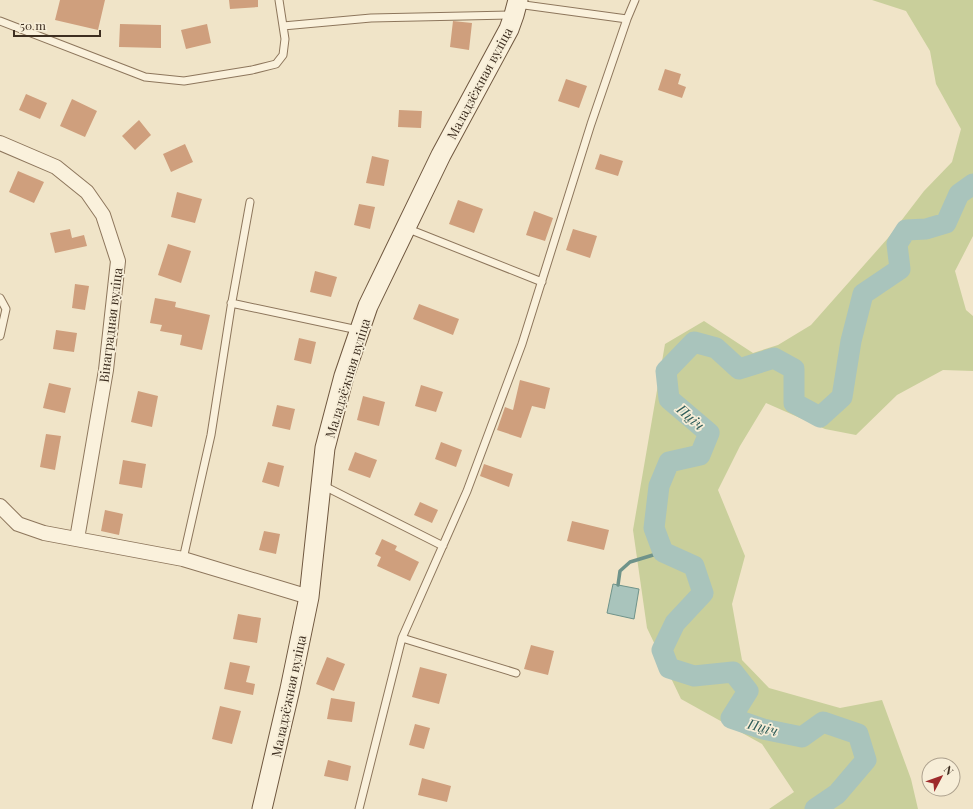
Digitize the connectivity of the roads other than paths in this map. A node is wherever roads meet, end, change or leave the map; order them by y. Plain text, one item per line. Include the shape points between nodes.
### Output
1 (279, 0) edge
2 (635, 0) edge
3 (516, 6) edge
4 (627, 19) junction
5 (0, 21) edge
6 (283, 26) junction
7 (0, 143) edge
8 (250, 202) dead end
9 (406, 228) junction
10 (542, 282) junction
11 (0, 298) edge
12 (231, 304) junction
13 (360, 330) junction
14 (0, 336) edge
15 (321, 485) junction
16 (0, 506) edge
17 (77, 539) junction
18 (442, 546) junction
19 (183, 559) junction
20 (309, 597) junction
21 (402, 638) junction
22 (516, 673) dead end
23 (262, 809) edge
24 (359, 809) edge

1 - 6 lane
2 - 4 lane
3 - 4 lane
3 - 6 lane
3 - 9 street, Маладзёжная вуліца via 509,29 441,155
4 - 10 lane
5 - 6 lane via 145,77 184,81 276,64 283,55
7 - 17 street, Вінаградная вуліца via 56,167 87,192 103,215 118,261 106,370
8 - 12 lane
9 - 10 lane
9 - 13 street, Маладзёжная вуліца via 368,306
10 - 18 lane via 470,484
11 - 14 lane via 6,309
12 - 13 lane
12 - 19 lane via 211,435
13 - 15 street, Маладзёжная вуліца via 344,376 326,448
15 - 18 lane
15 - 20 street, Маладзёжная вуліца
16 - 17 street via 18,524 44,533
17 - 19 street
18 - 21 lane
19 - 20 street
20 - 23 street, Маладзёжная вуліца
21 - 22 lane
21 - 24 lane

